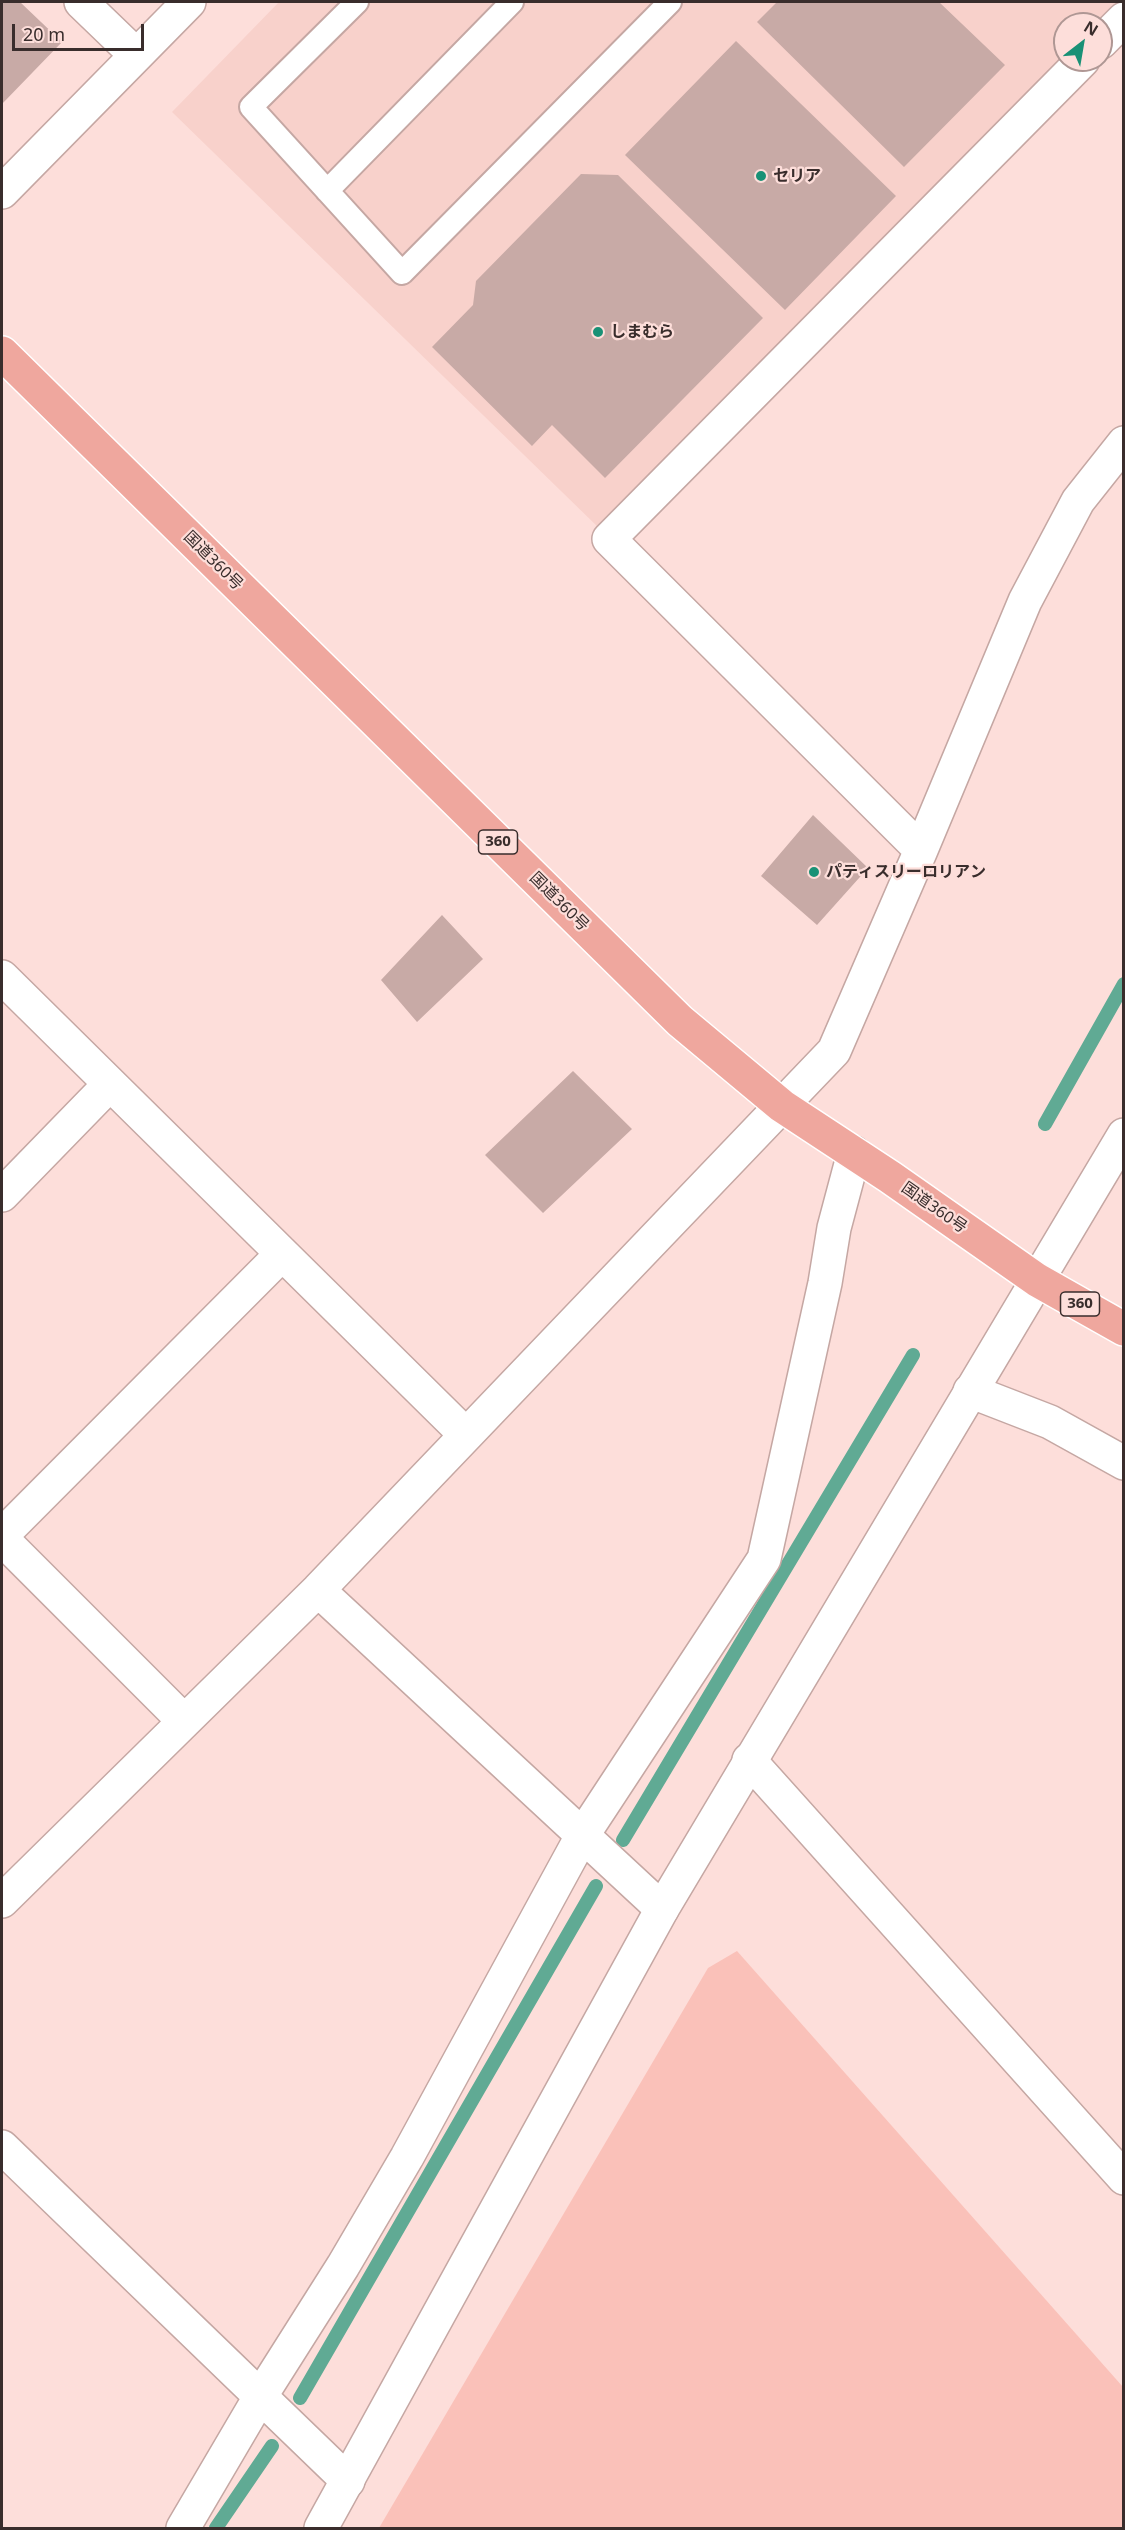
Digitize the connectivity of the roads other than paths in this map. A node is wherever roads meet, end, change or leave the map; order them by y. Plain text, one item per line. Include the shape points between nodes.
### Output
1 (81, 2) edge
2 (189, 2) edge
3 (357, 2) edge
4 (512, 2) edge
5 (670, 2) edge
6 (1124, 20) edge
7 (1113, 31) edge
8 (136, 55) junction
9 (1071, 72) edge
10 (327, 191) junction
11 (2, 192) edge
12 (2, 352) edge
13 (1124, 442) edge
14 (921, 850) junction
15 (2, 977) edge
16 (110, 1084) junction
17 (782, 1106) junction
18 (1124, 1135) edge
19 (854, 1153) junction
20 (2, 1195) edge
21 (282, 1254) junction
22 (1037, 1280) junction
23 (1124, 1329) edge
24 (970, 1391) junction
25 (465, 1434) junction
26 (1124, 1463) edge
27 (2, 1537) edge
28 (318, 1590) junction
29 (184, 1721) junction
30 (749, 1760) junction
31 (582, 1836) junction
32 (2, 1901) edge
33 (662, 1909) junction
34 (2, 2147) edge
35 (1124, 2178) edge
36 (260, 2397) junction
37 (348, 2481) junction
38 (183, 2529) edge
39 (321, 2529) edge

1 - 8 street
2 - 8 street
3 - 10 lane via 251,107
4 - 10 lane
5 - 10 lane via 402,273
6 - 7 street
8 - 11 street
9 - 14 street via 609,539
12 - 17 highway, 国道360号 / 360 via 680,1021
13 - 14 street via 1078,501 1025,601
14 - 17 street via 834,1051
15 - 16 street
16 - 20 street
16 - 21 street
17 - 19 highway, 国道360号 / 360
17 - 25 street
18 - 22 street
19 - 22 highway, 国道360号 / 360
19 - 31 street via 834,1227 764,1559
21 - 25 street
21 - 27 street
22 - 23 highway, 国道360号 / 360
22 - 24 street
24 - 26 street via 1050,1422
24 - 30 street
25 - 28 street
27 - 29 street
28 - 29 street
28 - 31 street
29 - 32 street
30 - 33 street
30 - 35 street
31 - 33 street
31 - 36 street via 406,2157
33 - 37 street
34 - 36 street
36 - 37 street
36 - 38 street
37 - 39 street

